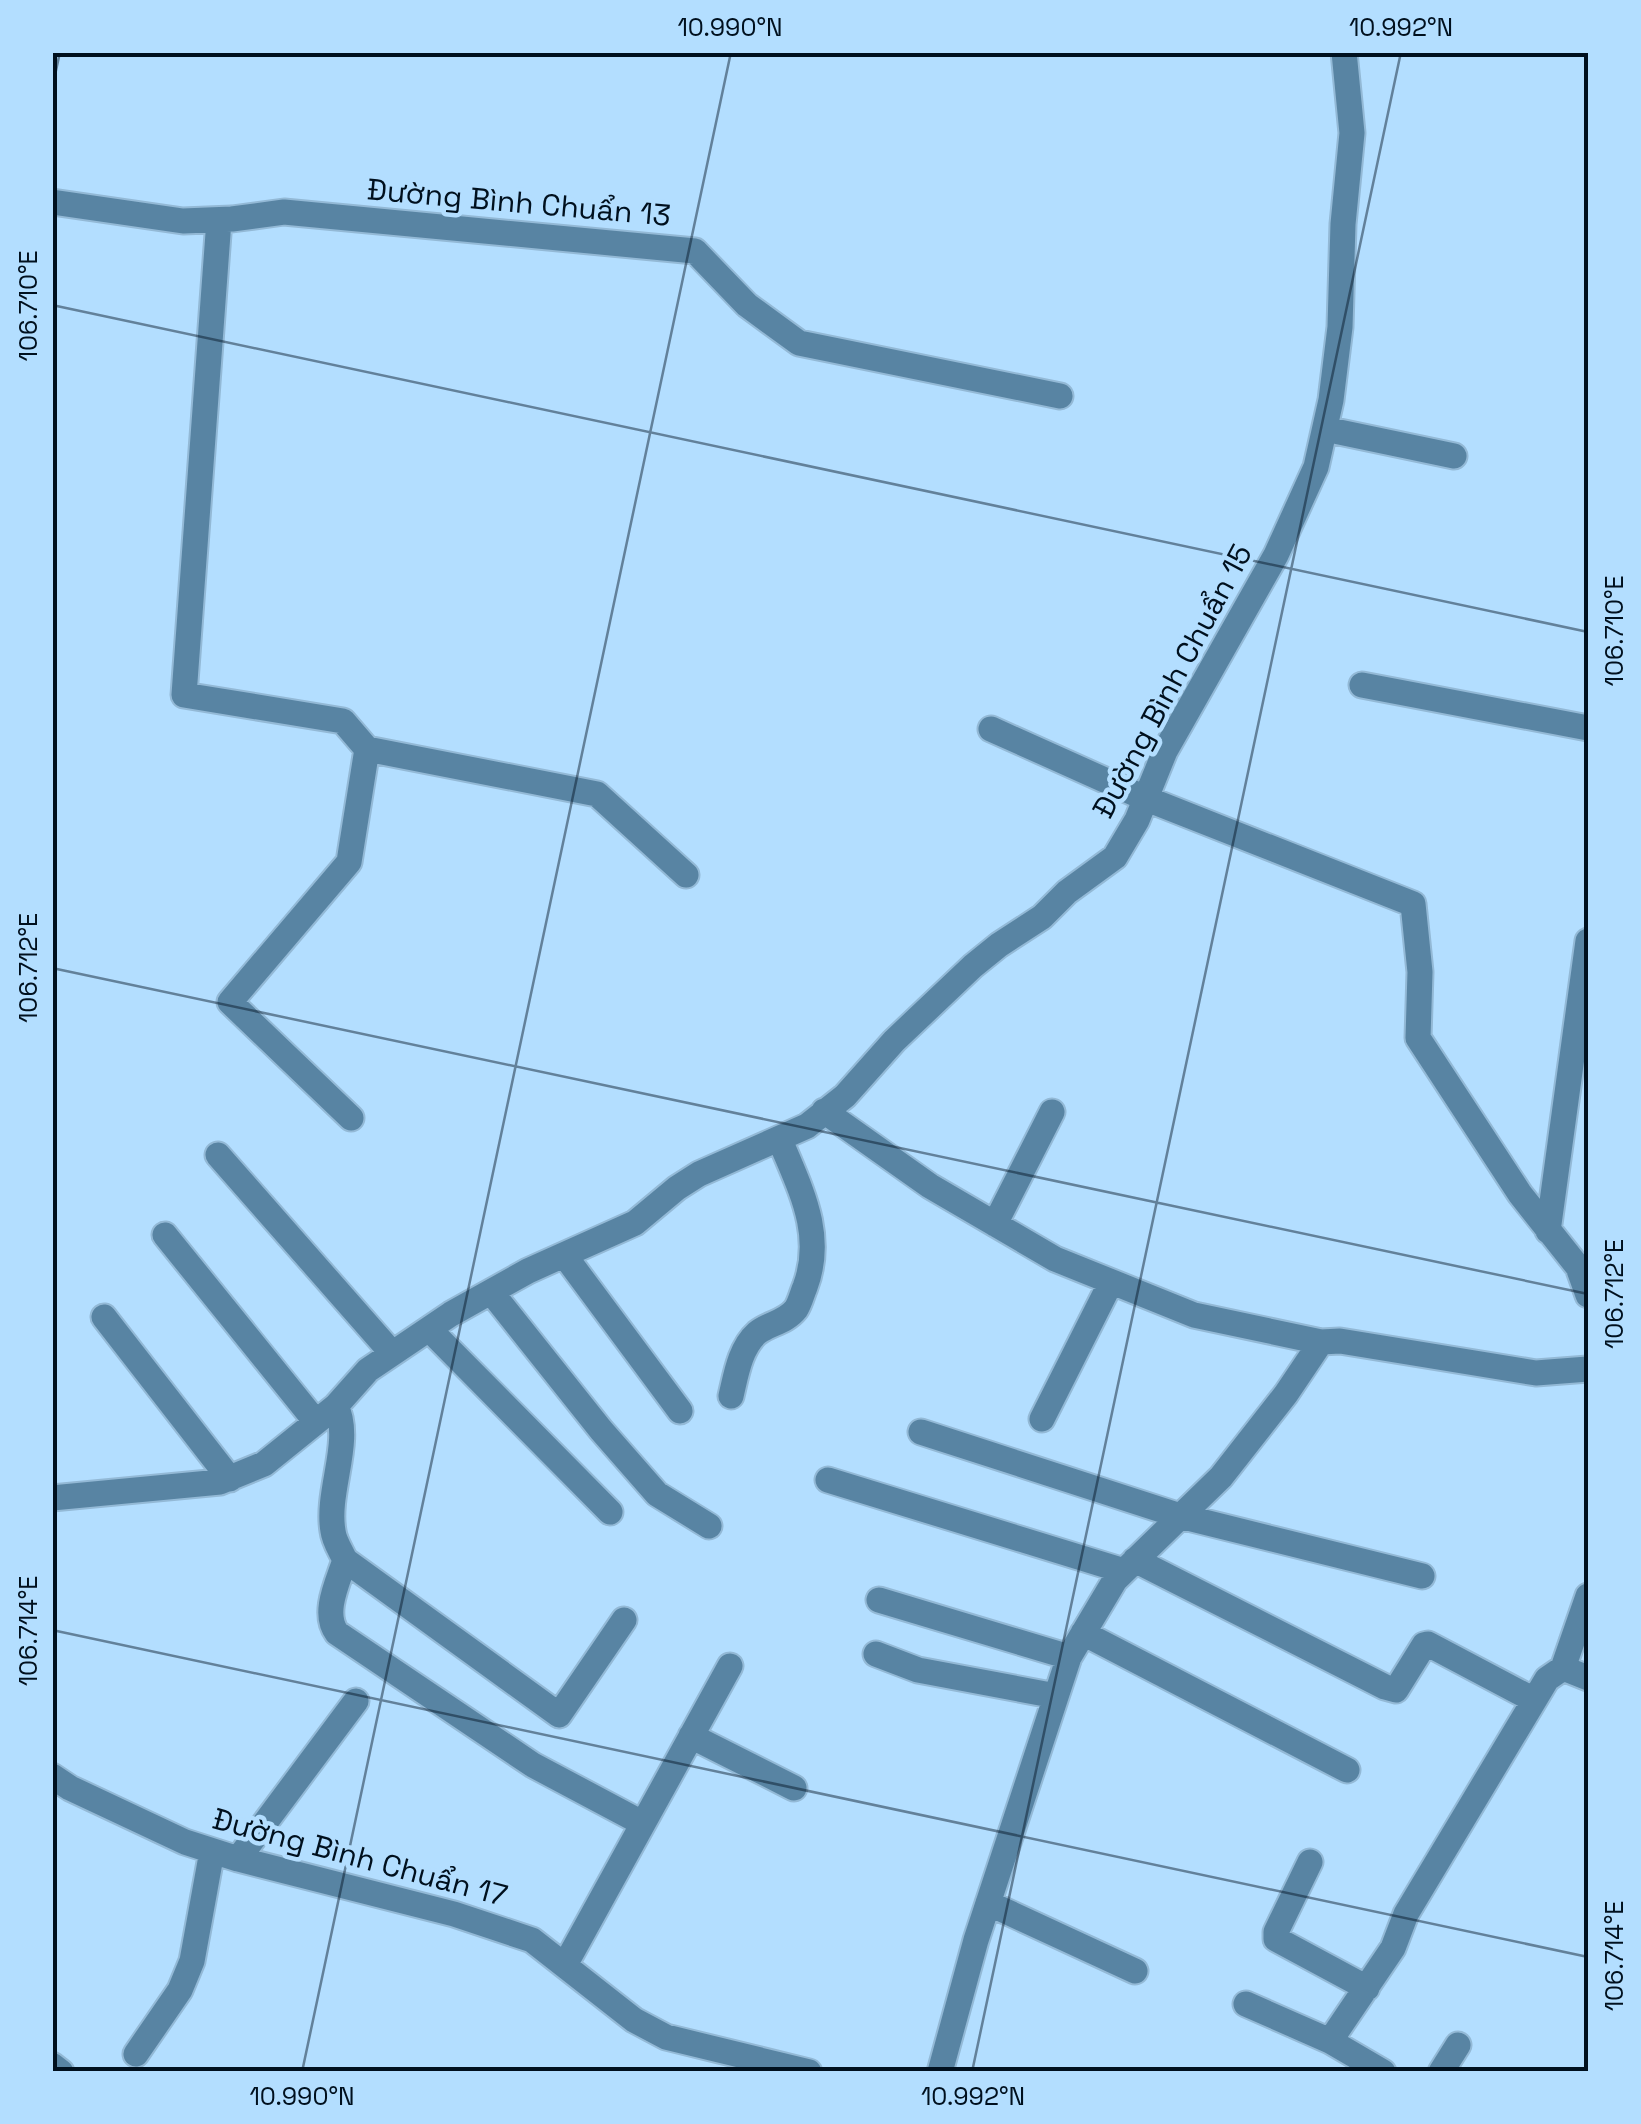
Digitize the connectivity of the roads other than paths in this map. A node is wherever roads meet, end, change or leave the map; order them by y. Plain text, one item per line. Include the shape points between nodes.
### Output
1 (1344, 52) edge
2 (52, 202) edge
3 (219, 220) junction
4 (1060, 396) dead end
5 (1325, 429) junction
6 (1454, 456) dead end
7 (1362, 685) dead end
8 (1588, 728) edge
9 (991, 729) dead end
10 (367, 749) junction
11 (1147, 799) junction
12 (686, 875) dead end
13 (1588, 941) edge
14 (824, 1111) junction
15 (1052, 1112) dead end
16 (350, 1118) dead end
17 (780, 1140) junction
18 (218, 1155) dead end
19 (995, 1224) junction
20 (1548, 1231) junction
21 (165, 1235) dead end
22 (565, 1256) junction
23 (1111, 1282) junction
24 (492, 1293) junction
25 (1588, 1295) edge
26 (104, 1317) dead end
27 (429, 1329) junction
28 (1322, 1342) junction
29 (391, 1352) junction
30 (1588, 1369) edge
31 (730, 1396) dead end
32 (680, 1410) dead end
33 (326, 1414) junction
34 (1042, 1419) dead end
35 (921, 1432) dead end
36 (230, 1479) junction
37 (828, 1480) dead end
38 (52, 1498) edge
39 (610, 1512) dead end
40 (1180, 1516) junction
41 (710, 1526) dead end
42 (345, 1560) junction
43 (1129, 1566) junction
44 (1422, 1576) dead end
45 (1588, 1596) edge
46 (879, 1600) dead end
47 (624, 1620) dead end
48 (1083, 1633) junction
49 (876, 1654) dead end
50 (1069, 1657) junction
51 (730, 1666) dead end
52 (1563, 1668) junction
53 (1588, 1678) edge
54 (1056, 1696) junction
55 (1534, 1700) junction
56 (356, 1701) dead end
57 (691, 1736) junction
58 (1347, 1770) dead end
59 (52, 1776) edge
60 (794, 1788) dead end
61 (642, 1822) junction
62 (212, 1851) junction
63 (238, 1859) junction
64 (1310, 1862) dead end
65 (988, 1903) junction
66 (566, 1965) junction
67 (1135, 1970) dead end
68 (1366, 1988) junction
69 (1246, 2004) dead end
70 (1330, 2041) junction
71 (1458, 2046) dead end
72 (136, 2054) dead end
73 (702, 2060) edge
74 (52, 2065) edge
75 (61, 2072) edge
76 (809, 2072) edge
77 (940, 2072) edge
78 (1383, 2072) edge
79 (1441, 2072) edge

1 - 5 street, Đường Bình Chuẩn 15 via 1352,134 1340,327
2 - 3 street, Đường Bình Chuẩn 13
3 - 4 street, Đường Bình Chuẩn 13 via 284,212 695,251 798,343
3 - 10 street via 184,695 343,721
5 - 6 street
5 - 11 street, Đường Bình Chuẩn 15 via 1297,513 1165,751
7 - 8 street
9 - 11 street
10 - 12 street via 597,794
10 - 16 street via 349,862 230,1002
11 - 14 street, Đường Bình Chuẩn 15 via 1115,857 973,966
11 - 20 street via 1413,904 1418,1038
13 - 20 street
14 - 17 street, Đường Bình Chuẩn 15
14 - 19 street
15 - 19 street
17 - 22 street, Đường Bình Chuẩn 15 via 700,1174 635,1222
17 - 31 street via 809,1211 809,1275 797,1307 757,1332 740,1358
18 - 29 street
19 - 23 street
20 - 25 street via 1578,1267
21 - 33 street
22 - 24 street, Đường Bình Chuẩn 15
22 - 32 street
23 - 28 street via 1194,1315
23 - 34 street
24 - 27 street, Đường Bình Chuẩn 15
24 - 41 street via 658,1494
26 - 36 street
27 - 29 street, Đường Bình Chuẩn 15
27 - 39 street
28 - 30 street via 1536,1373
28 - 40 street via 1222,1477
29 - 33 street, Đường Bình Chuẩn 15
33 - 36 street, Đường Bình Chuẩn 15 via 264,1464
33 - 42 street via 344,1422 333,1533
35 - 40 street
36 - 38 street, Đường Bình Chuẩn 15
37 - 43 street
40 - 43 street
40 - 44 street
42 - 47 street via 558,1715
42 - 61 street via 331,1608 337,1633 533,1764
43 - 48 street
43 - 55 street via 1384,1688 1396,1690 1428,1644
45 - 52 street
46 - 50 street
48 - 50 street
48 - 58 street
49 - 54 street via 918,1670
50 - 54 street
51 - 57 street
52 - 53 street
52 - 55 street
54 - 65 street
55 - 68 street
56 - 63 street
57 - 60 street
57 - 61 street
59 - 62 street, Đường Bình Chuẩn 17
61 - 66 street
62 - 63 street, Đường Bình Chuẩn 17
62 - 72 street via 192,1961
63 - 66 street, Đường Bình Chuẩn 17 via 490,1924 532,1940
64 - 68 street via 1276,1939
65 - 67 street
65 - 77 street
66 - 73 street, Đường Bình Chuẩn 17 via 634,2020
68 - 70 street
69 - 70 street
70 - 78 street
71 - 79 street
73 - 76 street, Đường Bình Chuẩn 17
74 - 75 street

